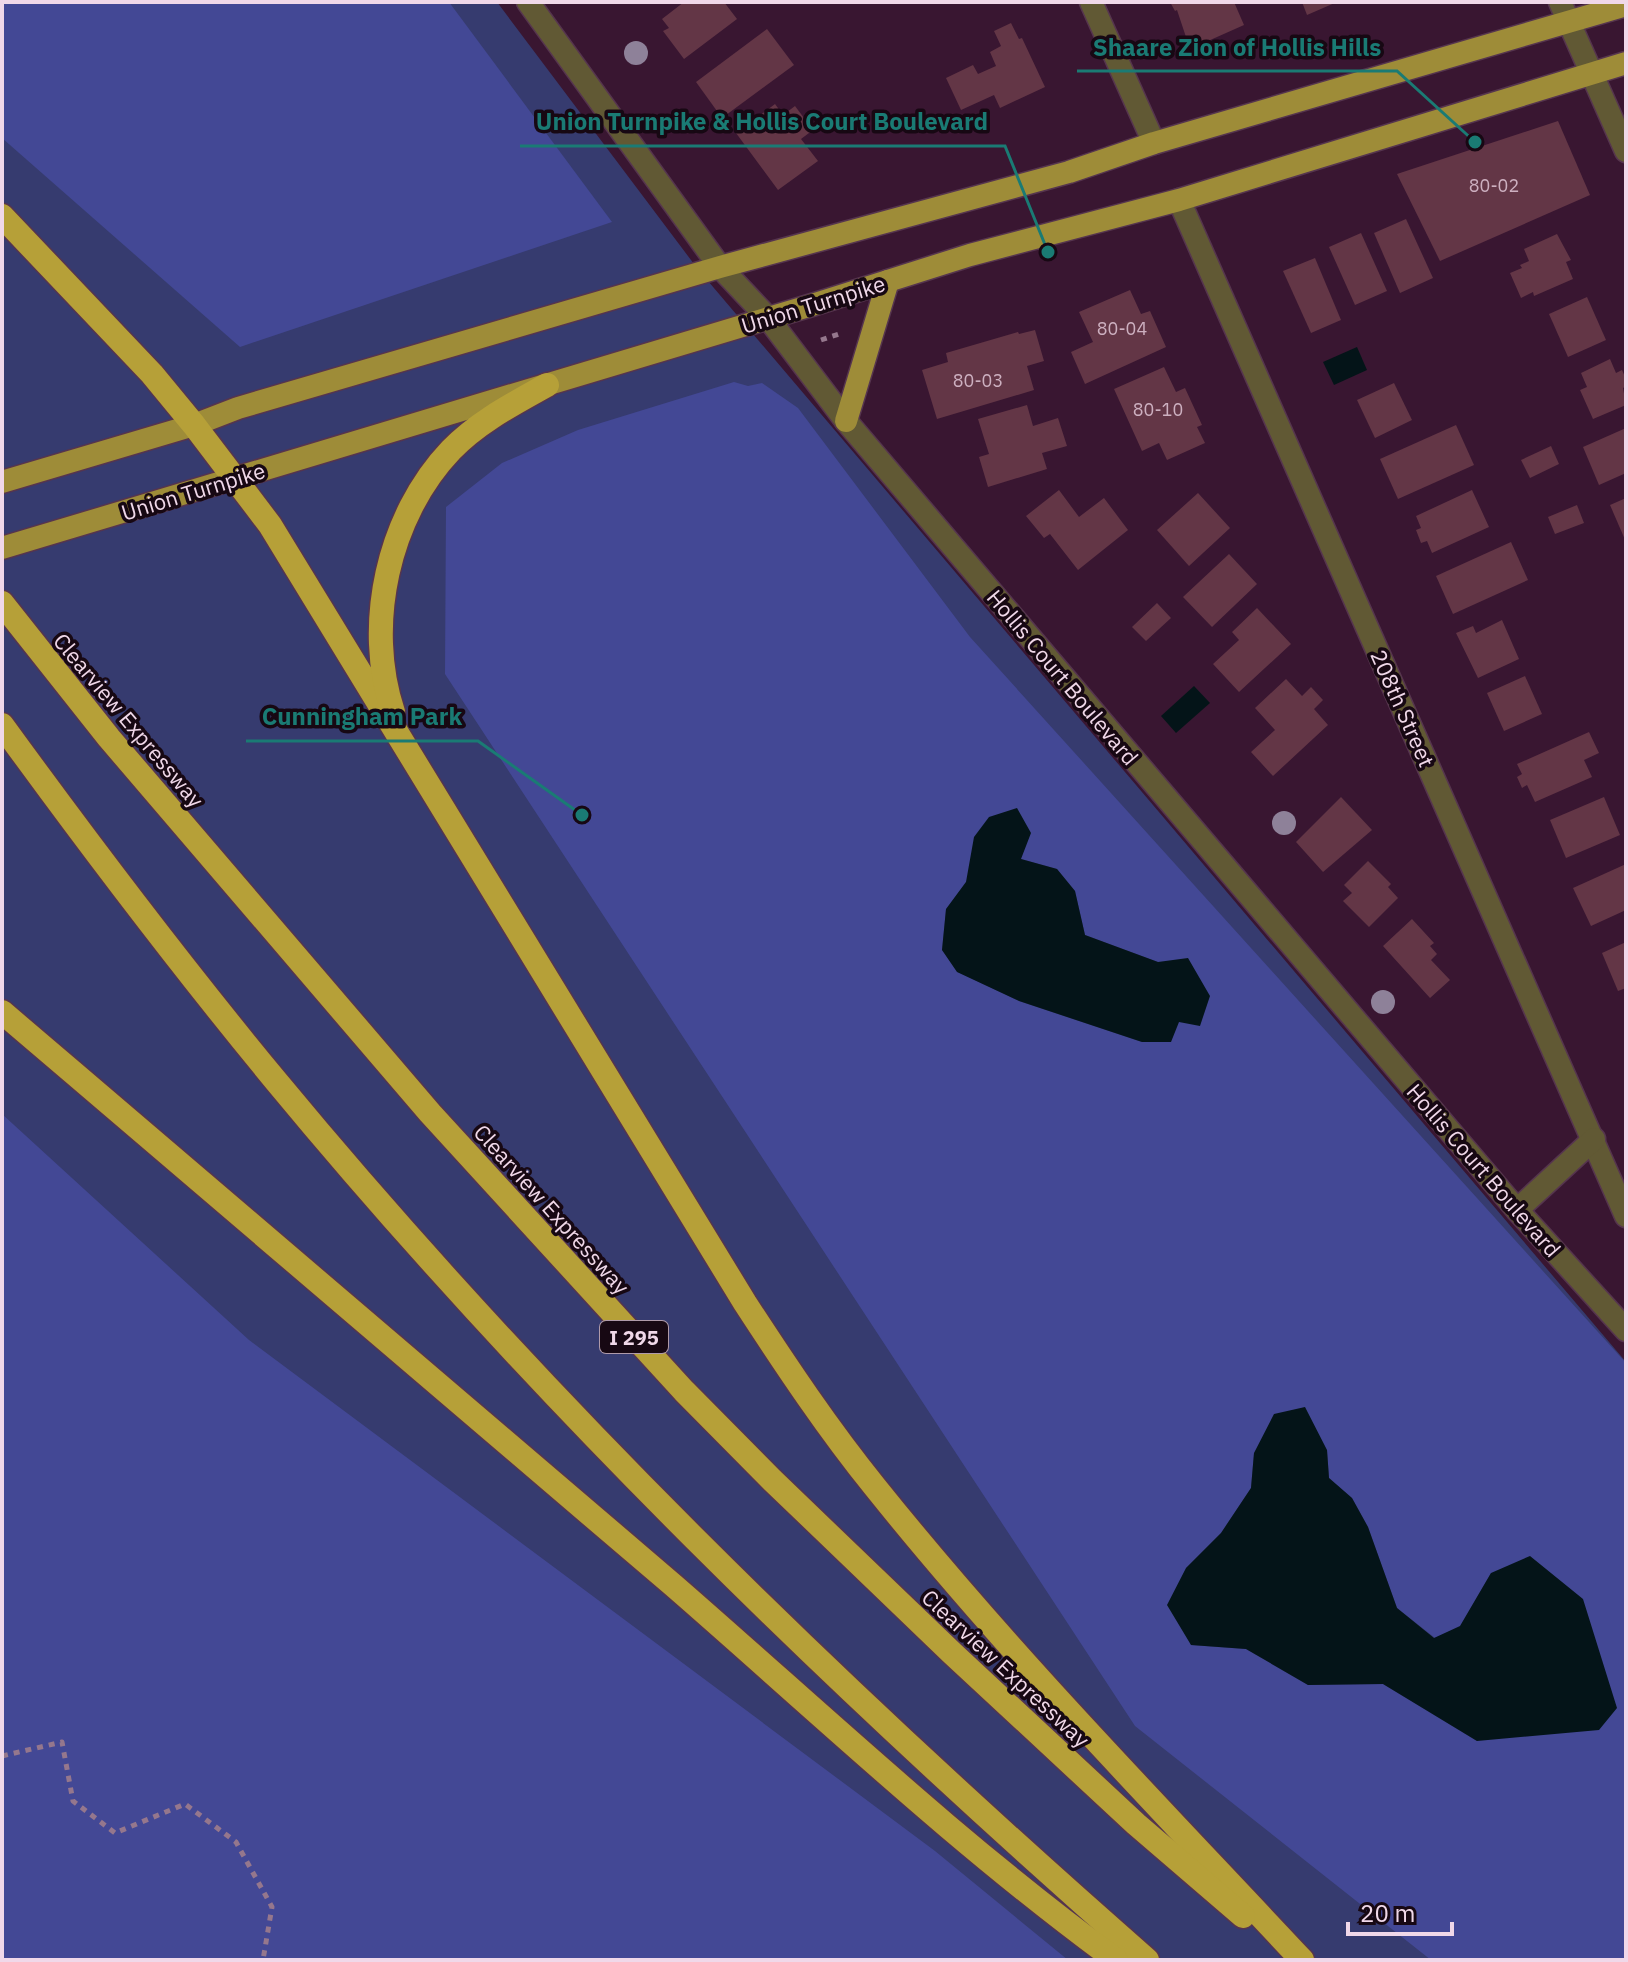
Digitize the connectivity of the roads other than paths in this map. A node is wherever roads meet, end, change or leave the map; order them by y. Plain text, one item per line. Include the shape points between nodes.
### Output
1 (528, 2) edge
2 (1091, 2) edge
3 (1626, 5) edge
4 (1565, 12) edge
5 (1626, 63) edge
6 (1592, 74) junction
7 (1154, 143) junction
8 (1626, 151) edge
9 (1179, 200) junction
10 (2, 216) edge
11 (720, 267) junction
12 (888, 281) junction
13 (768, 318) junction
14 (547, 385) junction
15 (846, 421) junction
16 (194, 425) junction
17 (235, 478) junction
18 (2, 482) edge
19 (2, 548) edge
20 (2, 603) edge
21 (2, 725) edge
22 (418, 769) junction
23 (2, 1012) edge
24 (1594, 1139) junction
25 (1517, 1210) junction
26 (1626, 1216) edge
27 (1626, 1330) edge
28 (1116, 1960) edge
29 (1147, 1960) edge
30 (1296, 1960) edge
31 (1302, 1960) edge

1 - 11 street, Hollis Court Boulevard
2 - 7 street
3 - 4 main road
4 - 6 street
4 - 7 main road
5 - 6 main road, Union Turnpike
6 - 8 street
6 - 9 main road, Union Turnpike
7 - 11 main road via 1069,172
9 - 12 main road, Union Turnpike
9 - 24 street, 208th Street
10 - 16 highway
11 - 13 street, Hollis Court Boulevard
11 - 16 main road
12 - 13 main road, Union Turnpike
12 - 15 main road
13 - 14 main road, Union Turnpike
13 - 15 street, Hollis Court Boulevard
14 - 17 main road, Union Turnpike
14 - 22 highway via 451,450 416,501 390,565 382,600 382,663 396,723
15 - 25 street, Hollis Court Boulevard
16 - 17 highway
16 - 18 main road
17 - 19 main road, Union Turnpike
17 - 22 highway via 270,525
20 - 30 highway, Clearview Expressway / I 295 via 188,832 430,1113 684,1391 1008,1706
21 - 29 highway via 276,1080 529,1366 799,1640
22 - 31 highway via 745,1303 829,1427 994,1628
23 - 28 highway via 888,1774
24 - 25 street
24 - 26 street, 208th Street
25 - 27 street, Hollis Court Boulevard

